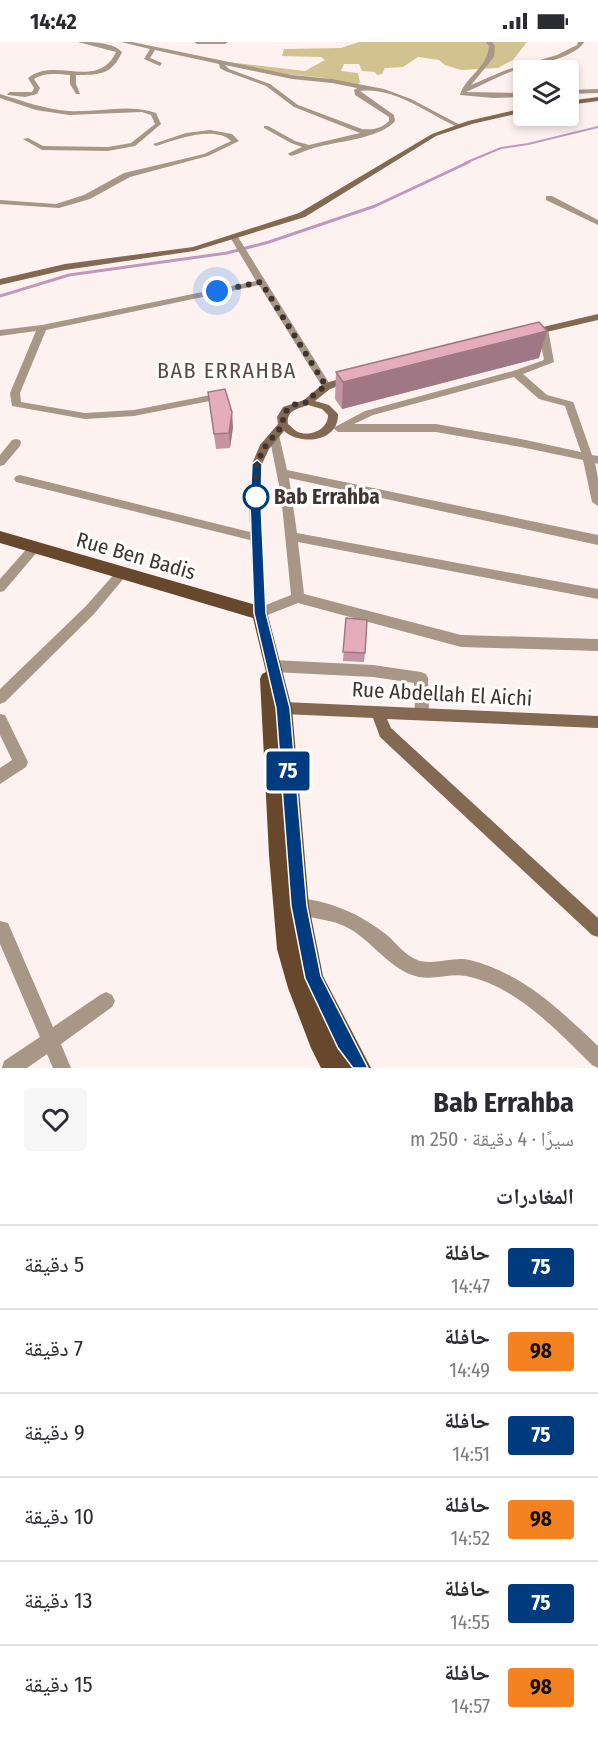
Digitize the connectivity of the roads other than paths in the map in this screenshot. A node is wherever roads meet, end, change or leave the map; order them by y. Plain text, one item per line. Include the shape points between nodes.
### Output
1 (81, 42) edge
2 (124, 42) edge
3 (197, 42) edge
4 (225, 42) edge
5 (489, 42) edge
6 (581, 42) edge
7 (172, 45) dead end
8 (153, 48) junction
9 (166, 51) junction
10 (222, 63) junction
11 (160, 64) dead end
12 (73, 75) junction
13 (366, 88) junction
14 (464, 91) junction
15 (598, 91) edge
16 (579, 92) edge
17 (78, 93) dead end
18 (0, 95) edge
19 (513, 95) edge
20 (598, 99) edge
21 (579, 102) edge
22 (513, 113) edge
23 (459, 126) junction
24 (266, 128) dead end
25 (371, 132) junction
26 (26, 139) dead end
27 (156, 144) dead end
28 (309, 147) junction
29 (291, 154) dead end
30 (549, 198) dead end
31 (0, 201) edge
32 (598, 223) edge
33 (234, 237) junction
34 (0, 282) edge
35 (261, 282) junction
36 (598, 317) edge
37 (42, 328) junction
38 (543, 330) junction
39 (0, 333) edge
40 (521, 335) edge
41 (516, 373) junction
42 (365, 375) edge
43 (326, 386) junction
44 (221, 396) edge
45 (308, 402) junction
46 (283, 425) junction
47 (334, 429) junction
48 (274, 435) junction
49 (16, 443) dead end
50 (593, 459) edge
51 (0, 462) edge
52 (283, 473) junction
53 (20, 479) dead end
54 (598, 502) edge
55 (292, 536) junction
56 (0, 537) edge
57 (258, 538) junction
58 (598, 540) edge
59 (34, 548) junction
60 (121, 574) junction
61 (0, 587) edge
62 (598, 594) edge
63 (298, 598) junction
64 (260, 613) junction
65 (598, 645) edge
66 (273, 666) junction
67 (0, 698) edge
68 (283, 708) junction
69 (378, 712) junction
70 (422, 714) junction
71 (0, 720) edge
72 (598, 722) edge
73 (0, 777) edge
74 (299, 906) junction
75 (2, 929) dead end
76 (598, 929) edge
77 (106, 1001) dead end
78 (50, 1040) junction
79 (598, 1059) edge
80 (11, 1068) edge
81 (62, 1068) edge
82 (334, 1068) edge
83 (359, 1068) edge

1 - 12 street via 116,49 117,61 102,70
2 - 8 street
3 - 4 street
5 - 14 street via 491,57
6 - 14 street via 558,56 508,71
7 - 9 street
8 - 9 street
8 - 11 street via 147,59
9 - 10 street
10 - 13 street
10 - 25 street via 227,70 268,85 296,106
12 - 17 street
12 - 18 street via 39,73 31,78 37,88 32,94
13 - 23 street via 412,101
13 - 25 street via 357,90 357,94 392,116 390,125
14 - 19 street via 462,94 470,96
15 - 16 street
18 - 26 street via 36,108 69,113 143,110 154,114 158,124 133,145 108,149 42,148
20 - 21 street
22 - 23 street
23 - 33 street via 434,135 302,215
24 - 28 street
25 - 28 street
27 - 31 street via 177,135 198,133 225,134 236,141 206,155 127,175 87,197 56,206
28 - 29 street
30 - 32 street
33 - 34 street via 194,249 64,267
33 - 35 street
35 - 37 street
35 - 43 street
36 - 38 street
37 - 39 street
37 - 44 street via 15,393 16,404 85,416 134,413
38 - 40 street
38 - 41 street via 549,362
41 - 47 street via 369,412
41 - 50 street via 543,397 569,404
42 - 43 street
43 - 45 street
45 - 46 street via 287,409
45 - 47 street via 329,408 334,415
46 - 47 street via 304,437
46 - 48 street
47 - 50 street via 436,428
48 - 52 street
48 - 57 street via 257,464
49 - 51 street
50 - 54 street
52 - 55 street
52 - 58 street
53 - 57 street
55 - 62 street
55 - 63 street
56 - 59 main road, Rue Ben Badis
57 - 64 street
59 - 60 main road, Rue Ben Badis
59 - 61 street
60 - 64 main road, Rue Ben Badis
60 - 67 street
63 - 64 street
63 - 65 street via 461,641
64 - 66 main road
64 - 82 main road via 272,714 288,949 322,1048
66 - 68 main road
66 - 70 street via 373,671 421,678
68 - 69 street, Rue Abdellah El Aichi
68 - 74 main road
69 - 70 street, Rue Abdellah El Aichi
69 - 76 street via 385,732
70 - 72 street, Rue Abdellah El Aichi
71 - 73 street via 21,762
74 - 79 street via 326,909 351,920 408,965 423,971 466,967 504,980 547,1009
74 - 83 main road via 313,978
75 - 78 street
77 - 78 street
78 - 80 street
78 - 81 street

